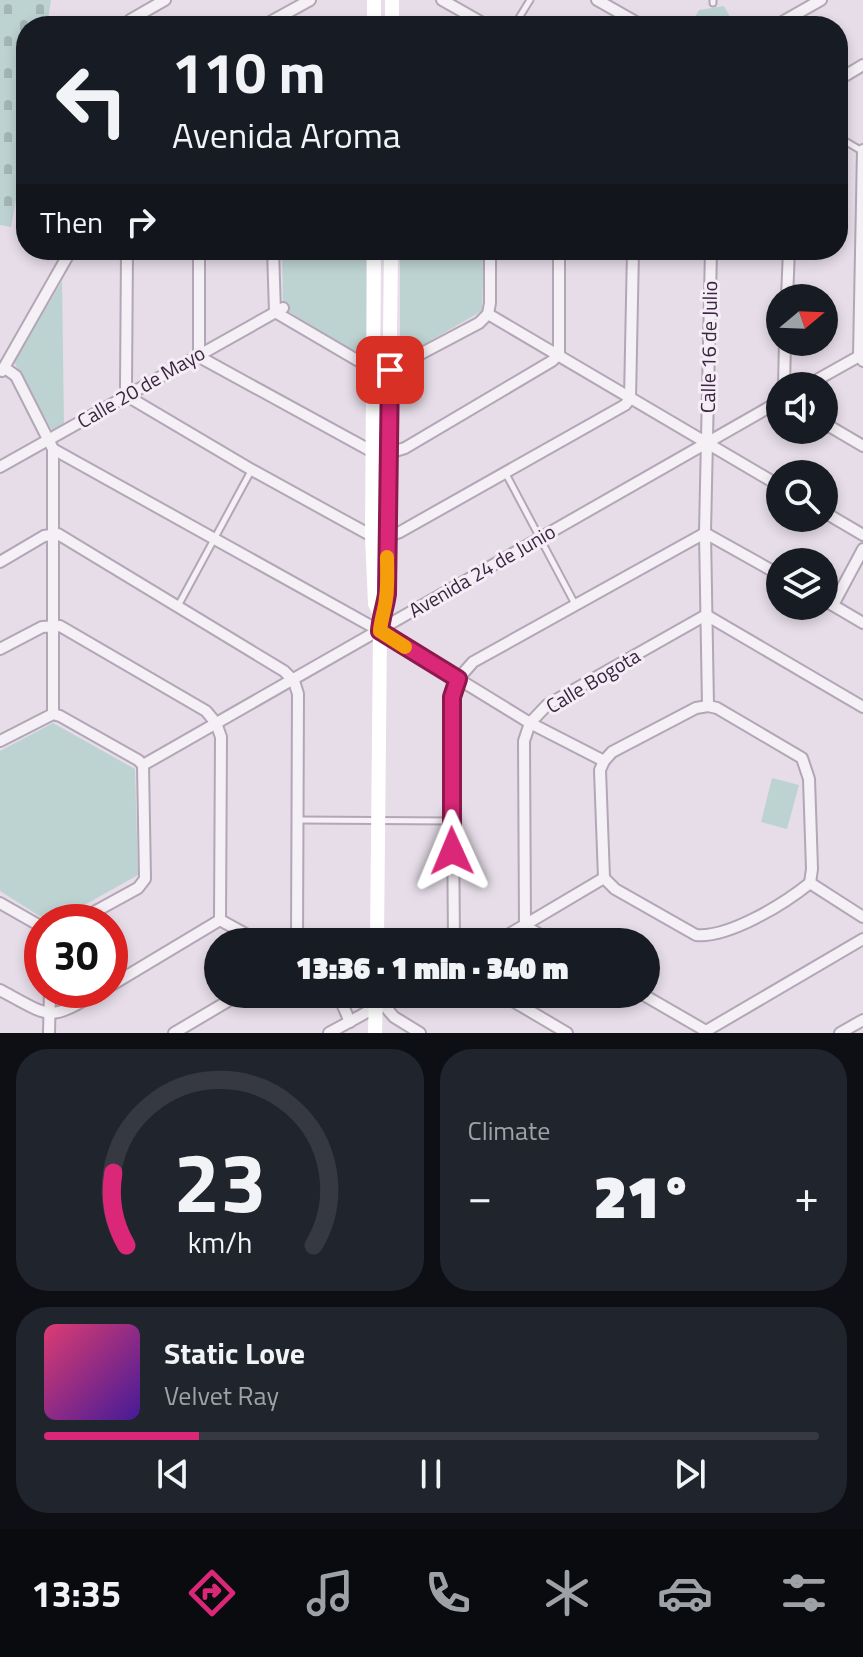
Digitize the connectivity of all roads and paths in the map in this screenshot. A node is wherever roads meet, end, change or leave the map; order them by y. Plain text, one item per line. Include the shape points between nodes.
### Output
1 (165, 0) edge
2 (310, 0) edge
3 (442, 0) edge
4 (597, 0) edge
5 (821, 0) edge
6 (140, 16) edge
7 (281, 16) edge
8 (470, 16) edge
9 (625, 16) edge
10 (793, 16) edge
11 (862, 151) edge
12 (65, 260) edge
13 (127, 260) edge
14 (199, 260) edge
15 (274, 260) edge
16 (374, 260) edge
17 (391, 260) edge
18 (490, 260) edge
19 (559, 260) edge
20 (634, 260) edge
21 (711, 260) edge
22 (789, 260) edge
23 (788, 284) edge
24 (279, 310) junction
25 (488, 314) junction
26 (199, 353) junction
27 (559, 354) junction
28 (862, 357) edge
29 (2, 370) edge
30 (374, 370) junction
31 (390, 370) junction
32 (833, 372) edge
33 (129, 394) junction
34 (630, 399) junction
35 (766, 409) edge
36 (838, 431) edge
37 (707, 443) junction
38 (51, 444) junction
39 (863, 446) edge
40 (373, 452) junction
41 (389, 453) junction
42 (0, 467) edge
43 (252, 470) junction
44 (506, 473) junction
45 (766, 478) edge
46 (838, 520) edge
47 (51, 533) junction
48 (705, 533) junction
49 (863, 535) edge
50 (372, 536) junction
51 (388, 536) junction
52 (540, 537) junction
53 (215, 538) junction
54 (863, 549) edge
55 (0, 562) edge
56 (766, 567) edge
57 (838, 588) edge
58 (575, 604) junction
59 (178, 606) junction
60 (838, 609) edge
61 (381, 615) junction
62 (706, 615) junction
63 (863, 623) edge
64 (53, 625) junction
65 (380, 631) junction
66 (0, 649) edge
67 (458, 679) junction
68 (294, 681) junction
69 (708, 706) junction
70 (863, 707) edge
71 (53, 714) junction
72 (216, 723) junction
73 (530, 723) junction
74 (0, 741) edge
75 (604, 761) junction
76 (143, 765) junction
77 (298, 820) junction
78 (378, 821) junction
79 (452, 821) junction
80 (604, 878) junction
81 (810, 883) junction
82 (0, 903) edge
83 (109, 904) edge
84 (24, 917) edge
85 (863, 917) edge
86 (220, 920) junction
87 (525, 926) junction
88 (235, 928) edge
89 (297, 928) edge
90 (377, 928) edge
91 (454, 928) edge
92 (521, 928) edge
93 (528, 928) edge
94 (863, 939) edge
95 (128, 975) edge
96 (0, 990) edge
97 (660, 1005) edge
98 (49, 1008) edge
99 (71, 1008) edge
100 (216, 1008) edge
101 (344, 1008) edge
102 (370, 1008) edge
103 (378, 1008) edge
104 (385, 1008) edge
105 (525, 1008) edge
106 (49, 1015) junction
107 (863, 1020) edge
108 (350, 1022) junction
109 (706, 1032) edge
110 (49, 1033) edge
111 (174, 1033) edge
112 (329, 1033) edge
113 (375, 1033) edge
114 (420, 1033) edge
115 (567, 1033) edge
116 (840, 1033) edge

1 - 6 street
2 - 7 street
3 - 8 street
4 - 9 street
5 - 10 street
11 - 28 street
12 - 29 street
13 - 33 street
14 - 26 street
15 - 24 street
16 - 30 street
17 - 31 street
18 - 25 street
19 - 27 street
20 - 34 street
21 - 37 street, Calle 16 de Julio
22 - 23 street
24 - 26 street, Calle 20 de Mayo
24 - 30 street
25 - 27 street
25 - 31 street
26 - 33 street, Calle 20 de Mayo
26 - 40 street
27 - 34 street
27 - 41 street
28 - 32 street
29 - 38 street via 16,376
30 - 40 street
31 - 41 street
33 - 38 street, Calle 20 de Mayo
33 - 43 street
34 - 37 street
34 - 44 street
35 - 37 street, Avenida 24 de Junio
36 - 39 street
37 - 45 street
37 - 48 street, Calle 16 de Julio
37 - 52 street, Avenida 24 de Junio
38 - 42 street, Calle 20 de Mayo
38 - 47 street
38 - 53 street
40 - 41 street
40 - 50 street
41 - 51 street
43 - 50 street
43 - 53 lane
44 - 51 street
44 - 52 lane
46 - 49 street
47 - 55 street
47 - 59 street
47 - 64 street
48 - 56 street
48 - 58 street
48 - 62 street, Calle 16 de Julio
50 - 51 street
50 - 61 street via 374,594
51 - 61 street via 387,594
52 - 58 lane
52 - 65 street, Avenida 24 de Junio
53 - 59 lane
53 - 65 street
54 - 57 street
58 - 67 street via 473,662
59 - 68 street
60 - 63 street
61 - 65 street
62 - 69 street, Calle 16 de Julio
62 - 70 street
62 - 73 street, Calle Bogota via 547,705
64 - 66 street
64 - 71 street
64 - 72 street via 206,711
65 - 67 street
65 - 68 street, Avenida 24 de Junio
65 - 78 street
67 - 73 street
67 - 79 street via 452,697
68 - 72 street, Avenida 24 de Junio
68 - 77 street
69 - 75 street via 612,752
69 - 81 street via 802,758 809,779
71 - 74 street
71 - 76 street
72 - 76 street, Avenida 24 de Junio
72 - 86 street via 221,737
73 - 75 street
73 - 87 street, Calle Bogota via 524,741
75 - 80 street
76 - 83 street via 145,879
77 - 78 lane
77 - 89 street
78 - 79 lane
78 - 90 street
79 - 91 street
80 - 81 street via 696,935 708,936 739,926
80 - 87 street
81 - 85 street
82 - 84 street
86 - 88 street
86 - 95 street
87 - 92 street
87 - 93 street
94 - 109 street
96 - 106 street
97 - 109 street
98 - 106 street
99 - 106 street
100 - 111 street
101 - 108 street
102 - 108 street
103 - 113 street
104 - 114 street
105 - 115 street
106 - 110 street
107 - 116 street
108 - 112 street

